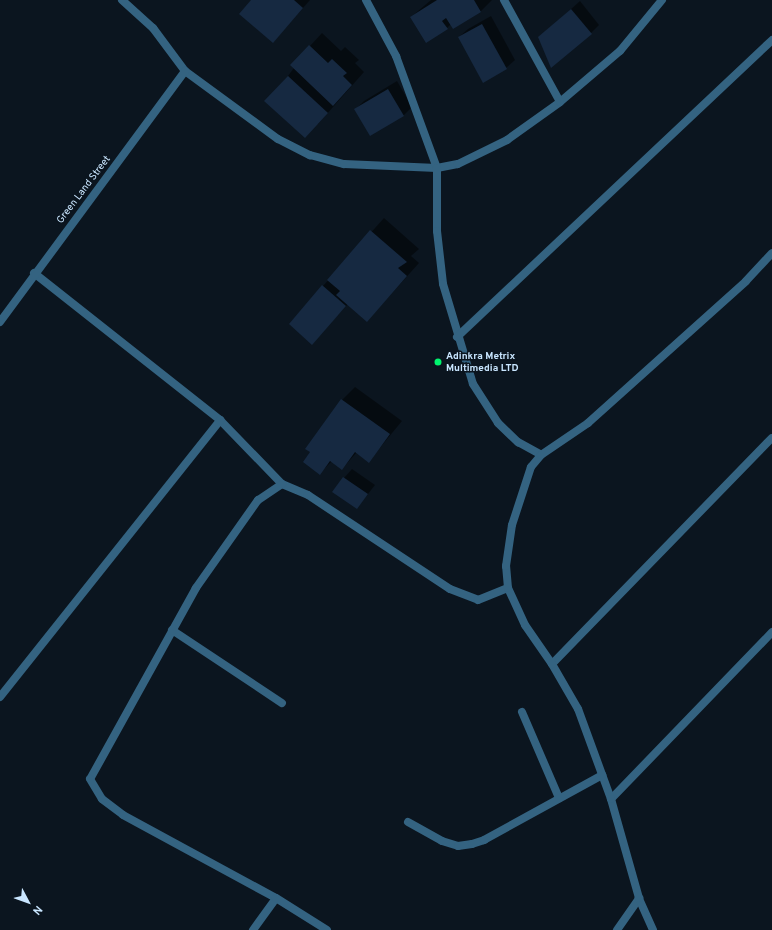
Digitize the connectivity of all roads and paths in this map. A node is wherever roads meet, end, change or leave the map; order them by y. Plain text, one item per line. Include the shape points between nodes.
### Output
1 (122, 0) edge
2 (366, 0) edge
3 (504, 0) edge
4 (662, 0) edge
5 (655, 4) edge
6 (772, 40) edge
7 (185, 71) junction
8 (560, 102) junction
9 (437, 168) junction
10 (772, 253) edge
11 (34, 273) junction
12 (0, 322) edge
13 (457, 337) junction
14 (220, 420) junction
15 (772, 438) edge
16 (541, 455) junction
17 (282, 484) junction
18 (508, 588) junction
19 (172, 630) junction
20 (772, 632) edge
21 (552, 664) junction
22 (0, 697) edge
23 (282, 703) dead end
24 (522, 712) dead end
25 (602, 775) junction
26 (560, 798) junction
27 (611, 799) junction
28 (408, 822) dead end
29 (276, 898) junction
30 (639, 898) junction
31 (254, 930) edge
32 (327, 930) edge
33 (617, 930) edge
34 (653, 930) edge

1 - 7 street via 153,28
2 - 9 street via 396,56
3 - 8 street
4 - 5 street
5 - 8 street via 620,51
6 - 13 street
7 - 9 street via 278,138 310,154 344,164
7 - 11 street, Green Land Street
8 - 9 street via 507,140 458,164
9 - 13 street via 437,231 443,284
10 - 16 street via 746,282 588,423
11 - 12 street, Green Land Street
11 - 14 street
13 - 16 street via 473,384 498,423 518,442
14 - 17 street
14 - 22 street
15 - 21 street
16 - 18 street via 531,467 512,525 506,566
17 - 18 street via 308,495 450,589 478,600
17 - 19 street via 258,500 196,588
18 - 21 street via 525,624
19 - 23 street
19 - 29 street via 90,779 102,799 123,815
20 - 27 street
21 - 25 street via 578,709
24 - 26 street
25 - 26 street
25 - 27 street
26 - 28 street via 484,840 472,844 458,846 442,841
27 - 30 street
29 - 31 street
29 - 32 street
30 - 33 street
30 - 34 street

